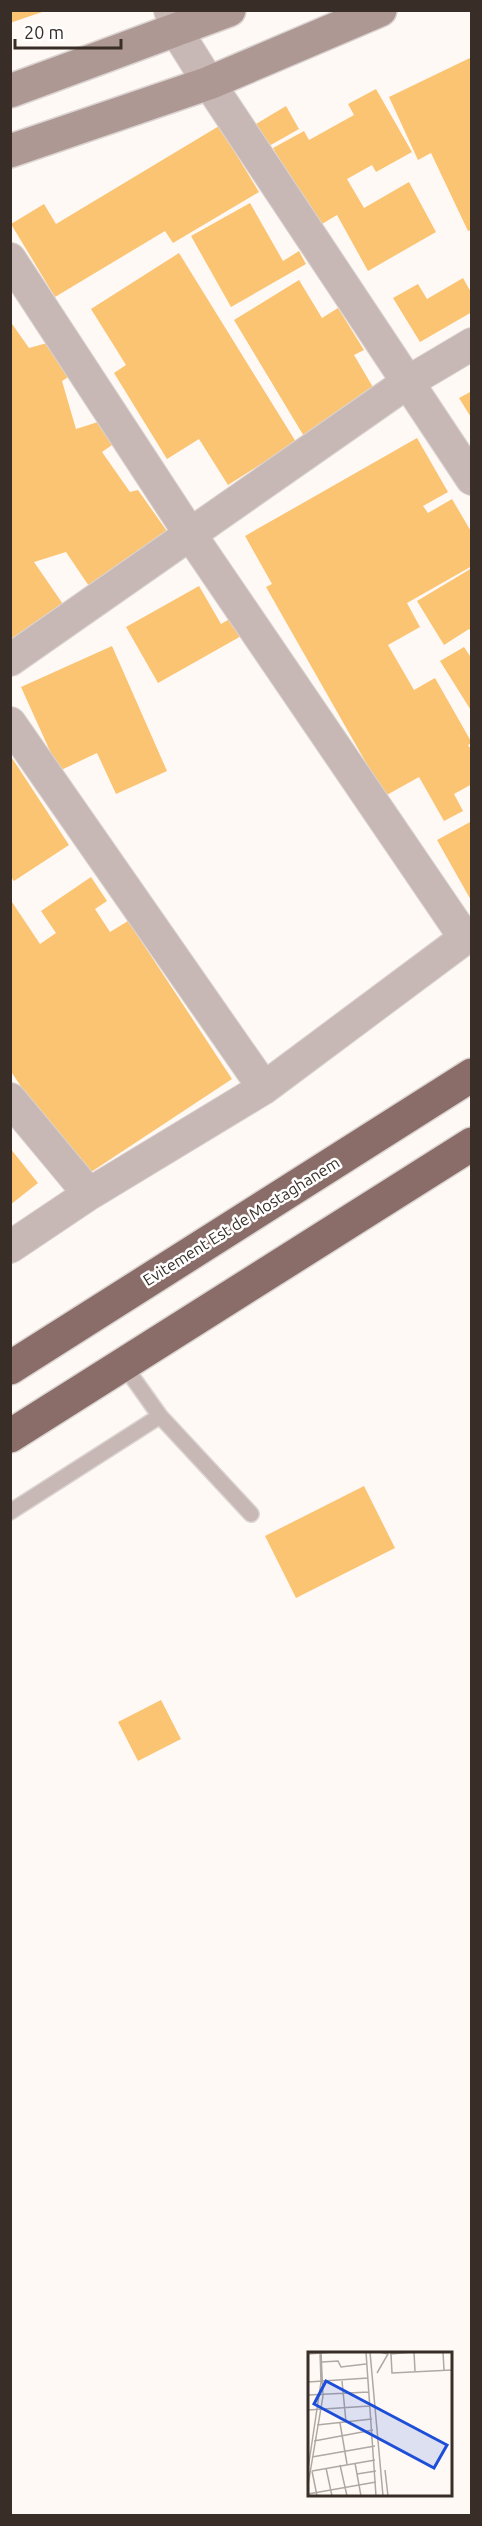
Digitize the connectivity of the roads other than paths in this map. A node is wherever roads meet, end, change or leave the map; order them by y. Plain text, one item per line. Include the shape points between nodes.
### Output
1 (229, 10) edge
2 (380, 10) edge
3 (173, 21) edge
4 (209, 83) junction
5 (10, 91) edge
6 (10, 151) edge
7 (10, 259) edge
8 (471, 344) edge
9 (408, 382) junction
10 (471, 479) edge
11 (190, 534) junction
12 (10, 660) edge
13 (10, 723) edge
14 (468, 936) edge
15 (471, 1075) edge
16 (264, 1088) junction
17 (10, 1099) edge
18 (471, 1144) edge
19 (89, 1194) junction
20 (10, 1247) edge
21 (123, 1364) junction
22 (10, 1368) edge
23 (160, 1416) junction
24 (10, 1436) edge
25 (10, 1512) edge
26 (251, 1514) dead end

1 - 3 street
2 - 4 street
3 - 4 street
3 - 5 street
4 - 6 street
4 - 9 street
7 - 11 street
8 - 9 street
9 - 10 street
9 - 11 street
11 - 12 street
11 - 14 street
13 - 16 street
14 - 16 street
15 - 22 highway, Evitement Est de Mostaghanem
16 - 19 street
17 - 19 street
18 - 21 highway
19 - 20 street
21 - 23 lane
21 - 24 highway
23 - 25 lane
23 - 26 lane

